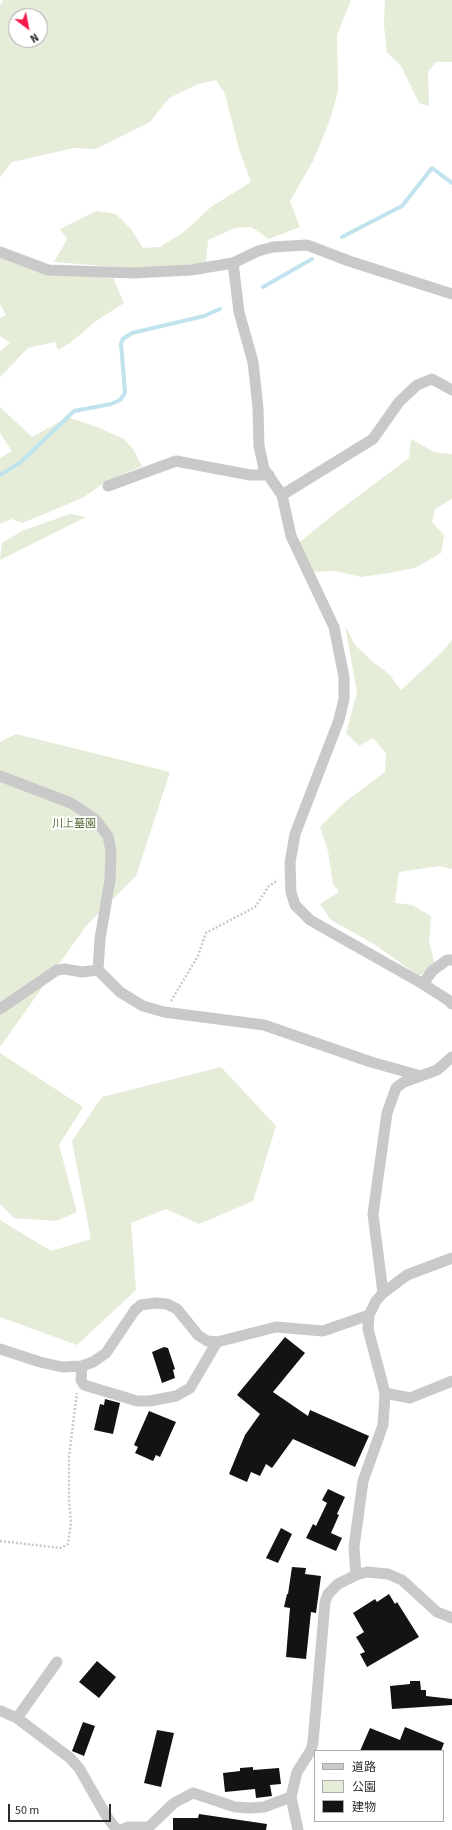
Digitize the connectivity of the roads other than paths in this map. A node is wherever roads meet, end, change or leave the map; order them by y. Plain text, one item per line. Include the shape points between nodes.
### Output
1 (0, 252) edge
2 (233, 263) junction
3 (452, 294) edge
4 (452, 390) edge
5 (269, 475) junction
6 (108, 486) dead end
7 (282, 495) junction
8 (0, 776) edge
9 (452, 960) edge
10 (98, 970) junction
11 (423, 984) junction
12 (452, 1004) edge
13 (0, 1009) edge
14 (452, 1057) edge
15 (421, 1076) junction
16 (452, 1258) edge
17 (383, 1293) junction
18 (369, 1315) junction
19 (217, 1342) junction
20 (0, 1348) edge
21 (82, 1366) junction
22 (452, 1381) edge
23 (385, 1393) junction
24 (356, 1575) junction
25 (452, 1618) edge
26 (58, 1662) dead end
27 (1, 1711) dead end
28 (17, 1718) junction
29 (291, 1797) junction
30 (117, 1830) edge
31 (121, 1830) edge
32 (298, 1830) edge

1 - 2 street via 32,265 57,271 134,274 191,270
2 - 3 street via 266,249 307,244 349,261
2 - 5 street via 239,312 253,362 259,446 264,469
4 - 7 street via 432,379 417,386 399,402 373,439
5 - 6 street via 250,475 176,461
5 - 7 street
7 - 11 street via 291,536 334,627 344,687 344,699 333,739 295,834 290,871 291,892 295,905 310,920
8 - 10 street via 72,803 95,819 108,836 111,851 110,880 100,939
9 - 11 street via 447,960 432,971
10 - 13 street via 57,970
10 - 15 street via 128,997 143,1006 164,1012 264,1025 371,1062
11 - 12 street
14 - 15 street via 437,1070
15 - 17 street via 396,1088 384,1127 373,1214
16 - 17 street via 406,1275
17 - 18 street
18 - 19 street via 323,1331 276,1327
18 - 23 street via 368,1329
19 - 21 street via 207,1341 198,1335 177,1309 167,1304 141,1305 106,1352 93,1362
19 - 21 street via 190,1388 176,1396 137,1401 84,1385 81,1380
20 - 21 street via 62,1367
22 - 23 street via 410,1398
23 - 24 street via 383,1425 363,1481 354,1547
24 - 25 street via 367,1572 388,1574 402,1580 437,1612
24 - 29 street via 338,1584 328,1594 325,1602 313,1742 297,1772
26 - 28 street
27 - 28 street
28 - 30 street via 70,1758 79,1768 106,1817
29 - 31 street via 264,1807 250,1808 235,1807 193,1793 174,1803 149,1827 128,1827
29 - 32 street

